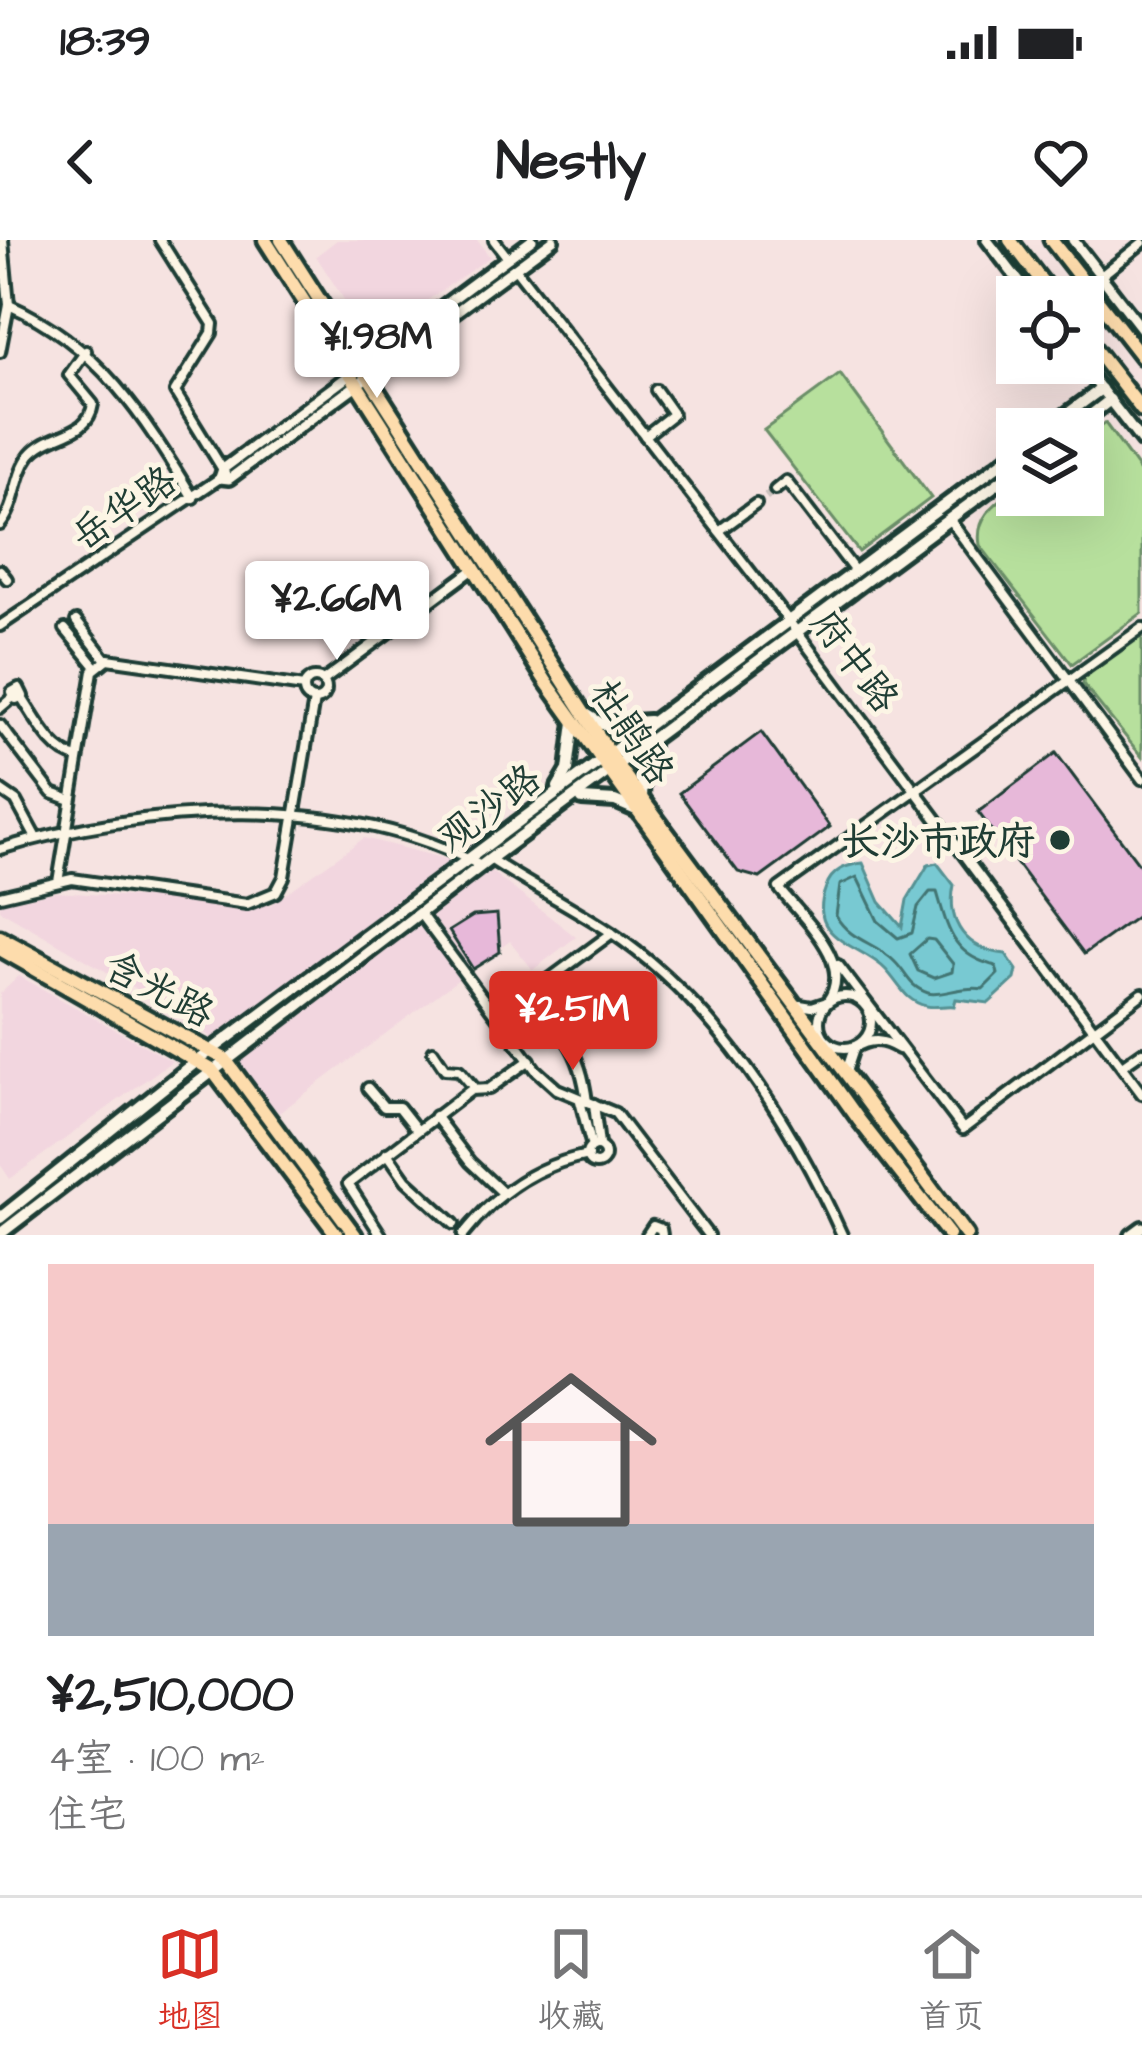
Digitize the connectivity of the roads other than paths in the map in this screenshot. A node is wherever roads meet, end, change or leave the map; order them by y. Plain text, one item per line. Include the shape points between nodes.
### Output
1 (3, 240) edge
2 (160, 240) edge
3 (265, 240) edge
4 (281, 240) edge
5 (494, 240) edge
6 (532, 240) edge
7 (553, 240) edge
8 (987, 240) edge
9 (1010, 240) edge
10 (1051, 240) edge
11 (1073, 240) edge
12 (1142, 243) edge
13 (512, 263) junction
14 (1015, 276) edge
15 (1038, 276) edge
16 (1101, 276) joint
17 (1104, 280) edge
18 (9, 305) junction
19 (1142, 329) edge
20 (86, 351) junction
21 (0, 352) edge
22 (1142, 357) edge
23 (1104, 361) edge
24 (355, 369) junction
25 (364, 382) junction
26 (1097, 384) edge
27 (1101, 389) junction
28 (656, 390) dead end
29 (1110, 400) junction
30 (1076, 408) edge
31 (1100, 408) edge
32 (1142, 410) edge
33 (645, 436) junction
34 (1142, 442) edge
35 (996, 466) edge
36 (224, 476) junction
37 (996, 484) edge
38 (775, 490) dead end
39 (193, 498) junction
40 (756, 504) tunnel mouth
41 (948, 518) junction
42 (0, 525) edge
43 (718, 530) junction
44 (474, 569) junction
45 (854, 570) junction
46 (788, 620) junction
47 (76, 621) dead end
48 (0, 626) edge
49 (1142, 628) edge
50 (65, 629) dead end
51 (796, 632) junction
52 (106, 660) junction
53 (96, 667) junction
54 (1068, 678) junction
55 (323, 681) junction
56 (304, 687) junction
57 (314, 700) junction
58 (0, 707) edge
59 (577, 715) junction
60 (652, 721) junction
61 (0, 725) edge
62 (654, 741) junction
63 (605, 756) junction
64 (78, 758) junction
65 (615, 771) junction
66 (1142, 779) edge
67 (916, 789) junction
68 (0, 790) edge
69 (555, 793) junction
70 (71, 800) junction
71 (573, 801) junction
72 (639, 805) junction
73 (294, 817) junction
74 (64, 829) junction
75 (36, 838) junction
76 (0, 849) edge
77 (467, 859) junction
78 (485, 863) junction
79 (58, 882) junction
80 (0, 896) edge
81 (421, 915) junction
82 (612, 933) junction
83 (0, 937) edge
84 (0, 949) edge
85 (833, 958) junction
86 (1142, 994) edge
87 (519, 1001) junction
88 (827, 1001) junction
89 (866, 1002) junction
90 (793, 1004) junction
91 (498, 1017) junction
92 (1095, 1030) junction
93 (822, 1041) junction
94 (854, 1048) junction
95 (212, 1049) junction
96 (433, 1051) dead end
97 (1142, 1053) edge
98 (906, 1054) junction
99 (198, 1059) junction
100 (225, 1059) junction
101 (530, 1060) junction
102 (1122, 1066) junction
103 (212, 1070) junction
104 (846, 1074) junction
105 (368, 1088) dead end
106 (476, 1090) junction
107 (1142, 1094) edge
108 (587, 1101) junction
109 (435, 1116) junction
110 (417, 1130) junction
111 (593, 1150) junction
112 (387, 1154) junction
113 (503, 1193) junction
114 (0, 1218) edge
115 (454, 1224) dead end
116 (1142, 1227) edge
117 (0, 1234) edge
118 (337, 1235) edge
119 (355, 1235) edge
120 (381, 1235) edge
121 (463, 1235) edge
122 (647, 1235) edge
123 (662, 1235) edge
124 (708, 1235) edge
125 (842, 1235) edge
126 (949, 1235) edge
127 (966, 1235) edge
128 (1131, 1235) edge

1 - 18 street
2 - 36 street via 213,324 175,392
3 - 24 main road, 杜鹃路
4 - 24 main road, 杜鹃路
5 - 13 street, 府中路
6 - 13 street, 岳华路
7 - 13 street, 岳华路
8 - 14 street
9 - 15 main road
10 - 22 main road
11 - 16 street
12 - 16 street
13 - 24 street, 岳华路
13 - 25 street, 岳华路
13 - 33 street, 府中路
17 - 19 street
18 - 20 street
18 - 21 street
20 - 39 street via 150,428
20 - 42 street via 69,375 93,404 90,418 34,450
23 - 32 main road
24 - 25 main road, 杜鹃路
24 - 36 street, 岳华路
25 - 36 street, 岳华路
25 - 44 main road, 杜鹃路
25 - 59 main road, 杜鹃路
26 - 27 street
27 - 29 street
27 - 30 main road
28 - 33 street via 673,414
29 - 31 main road
29 - 34 street
33 - 43 street, 府中路
35 - 45 main road, 观沙路
36 - 39 street, 岳华路
37 - 41 main road, 观沙路
38 - 45 street via 786,481
39 - 48 street, 岳华路
40 - 43 street
41 - 51 main road, 观沙路
41 - 54 street
43 - 46 street, 府中路
44 - 55 street
44 - 59 main road, 杜鹃路
45 - 46 main road, 观沙路
46 - 51 street, 府中路
46 - 60 main road, 观沙路
47 - 52 street
49 - 54 street
50 - 53 street
51 - 62 main road, 观沙路
51 - 67 street, 府中路
52 - 53 street
52 - 56 street
53 - 64 street
54 - 66 street
54 - 67 street
55 - 56 street via 309,679
55 - 57 street via 326,693
56 - 57 street
57 - 73 street
58 - 64 street via 17,698 66,756
59 - 60 main road via 602,724
59 - 63 main road, 杜鹃路
59 - 69 main road via 568,770
60 - 63 main road, 观沙路
61 - 70 street via 52,793
62 - 65 main road, 观沙路
62 - 72 main road
63 - 65 main road, 杜鹃路
63 - 69 main road, 观沙路
64 - 70 street
65 - 71 main road, 观沙路
65 - 72 main road, 杜鹃路
67 - 85 street via 779,888
67 - 92 street, 府中路
68 - 75 street via 16,801
69 - 77 main road, 观沙路
70 - 74 street
71 - 72 main road
71 - 78 main road, 观沙路
72 - 90 main road, 杜鹃路
72 - 126 main road, 杜鹃路
73 - 74 street via 168,815
73 - 77 street via 402,835
73 - 79 street via 276,892 247,904
74 - 75 street
74 - 79 street
75 - 76 street
77 - 78 street
77 - 95 main road, 观沙路
78 - 81 main road, 观沙路
78 - 82 street
79 - 80 street
81 - 91 street
81 - 100 main road, 观沙路
82 - 87 street
82 - 125 street via 694,1006 765,1093
83 - 95 main road, 含光路
84 - 99 main road, 含光路
85 - 88 street via 838,976
85 - 89 street
86 - 92 street
87 - 91 street
87 - 108 street via 575,1050
88 - 89 street
88 - 90 street
88 - 93 street
89 - 94 street via 869,1026
89 - 98 street
90 - 93 main road, 杜鹃路
91 - 101 street
92 - 98 street via 963,1130
92 - 102 street, 府中路
93 - 94 street
93 - 104 main road, 杜鹃路
94 - 98 street via 881,1040
94 - 104 street
95 - 99 main road, 观沙路
95 - 100 main road, 含光路
96 - 106 street
97 - 102 street
99 - 103 main road, 含光路
99 - 114 main road, 观沙路
100 - 103 main road, 观沙路
100 - 119 main road, 含光路
101 - 106 street
101 - 108 street via 557,1089
102 - 107 street, 府中路
103 - 117 main road, 观沙路
103 - 118 main road, 含光路
104 - 127 main road, 杜鹃路
105 - 110 street
106 - 109 street
108 - 111 street
108 - 111 street
108 - 124 street via 615,1113
109 - 110 street
109 - 113 street
110 - 112 street
111 - 113 street
112 - 115 street
112 - 120 street via 348,1184
113 - 121 street
116 - 128 street
122 - 123 street via 658,1226

